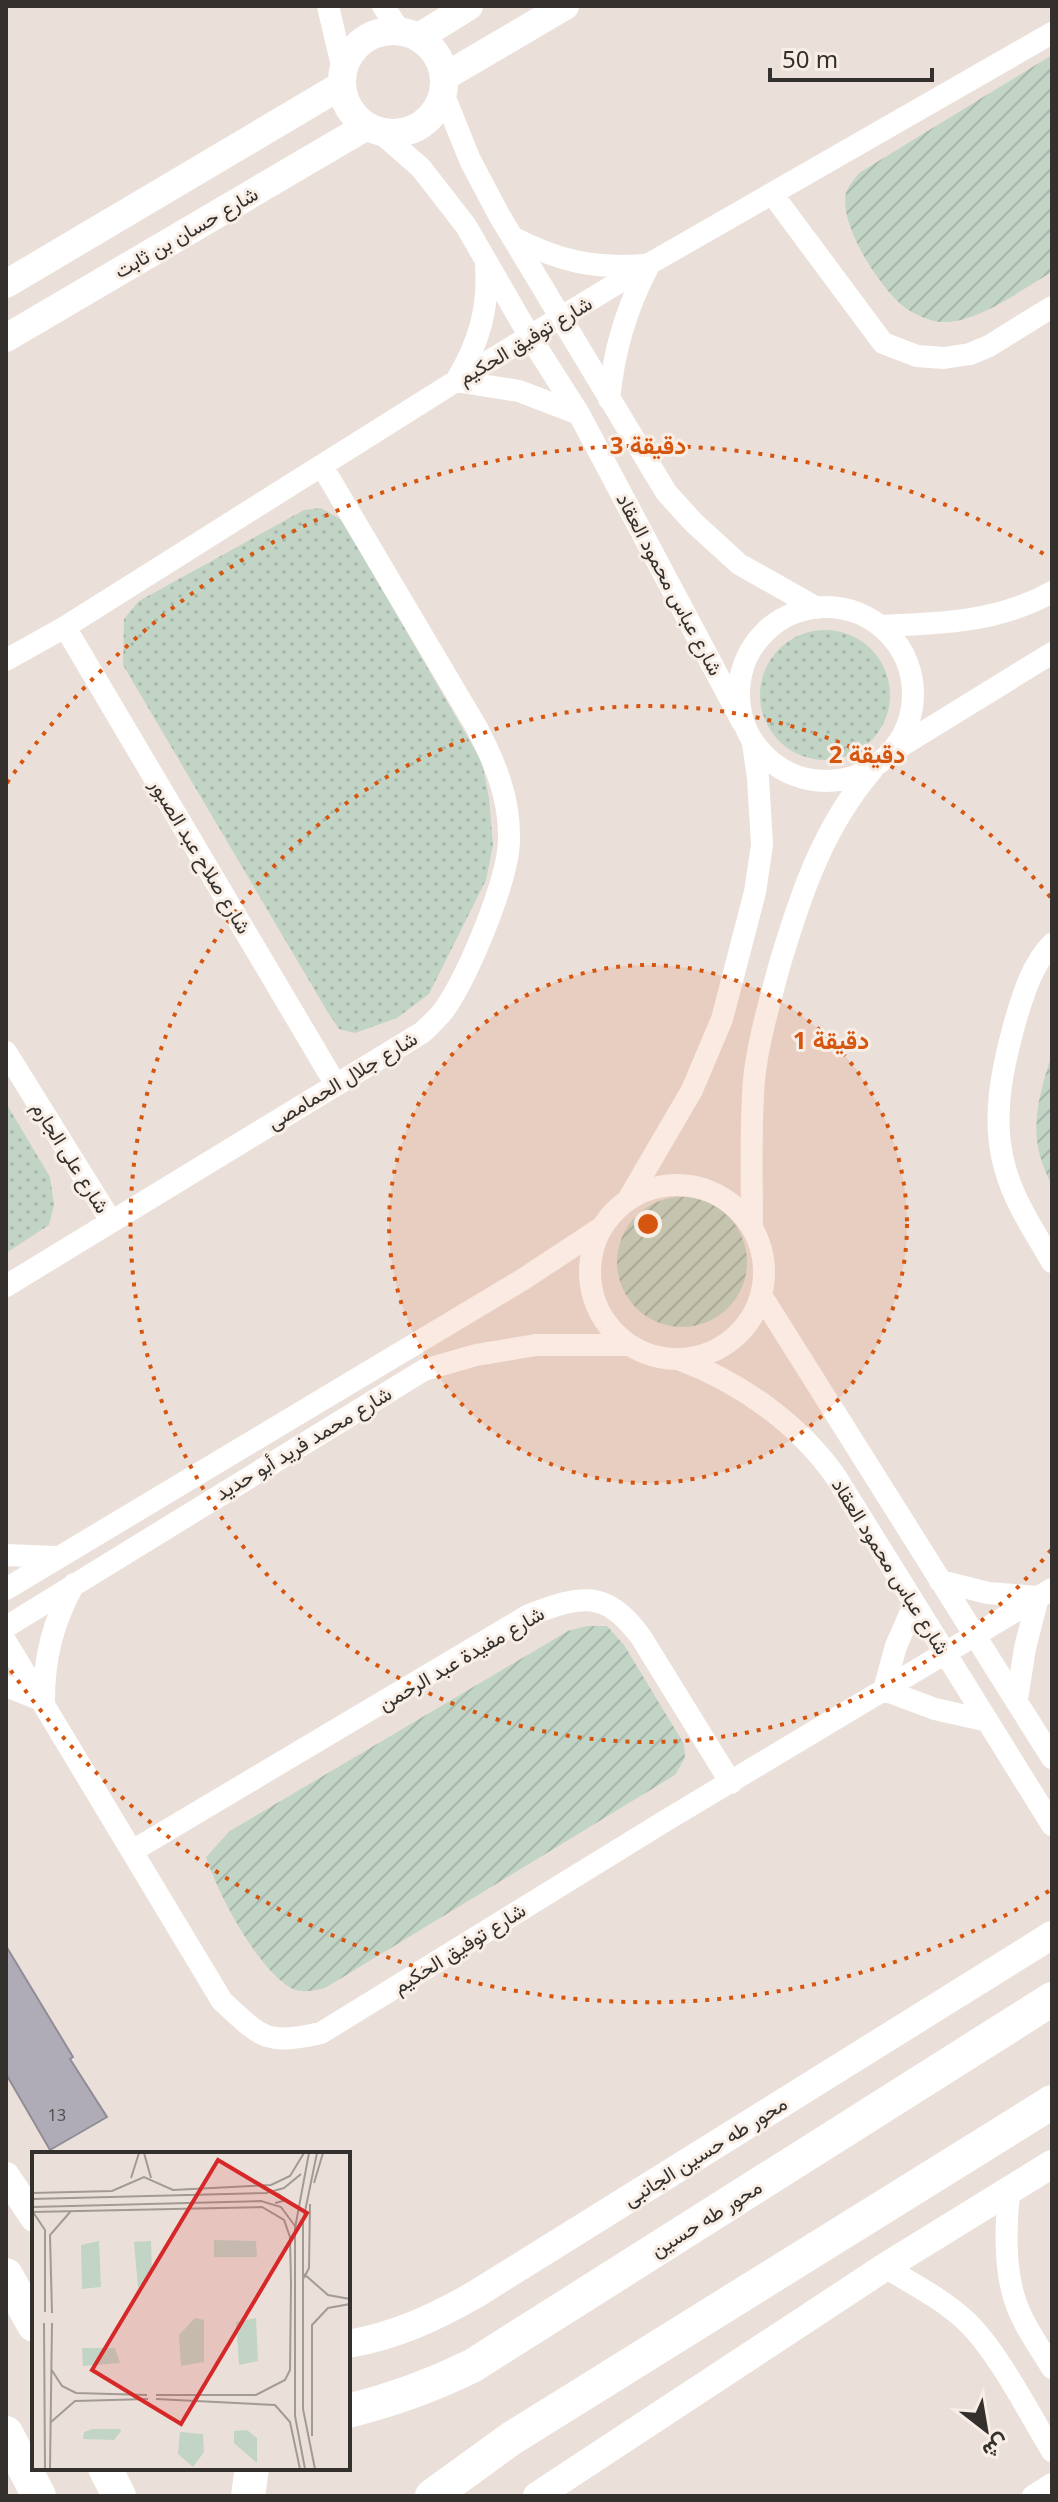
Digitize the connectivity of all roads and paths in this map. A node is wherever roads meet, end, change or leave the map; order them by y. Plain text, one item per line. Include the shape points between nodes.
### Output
1 (328, 6) edge
2 (383, 6) edge
3 (469, 6) edge
4 (565, 6) edge
5 (1052, 33) edge
6 (409, 34) junction
7 (342, 77) junction
8 (444, 85) junction
9 (374, 129) junction
10 (773, 195) junction
11 (514, 238) junction
12 (486, 258) junction
13 (649, 264) junction
14 (6, 284) edge
15 (1052, 307) edge
16 (561, 319) junction
17 (530, 337) junction
18 (6, 338) edge
19 (456, 381) junction
20 (609, 399) junction
21 (579, 414) junction
22 (322, 466) junction
23 (1052, 592) edge
24 (817, 608) junction
25 (880, 626) junction
26 (65, 627) junction
27 (1052, 653) edge
28 (6, 660) edge
29 (748, 732) junction
30 (882, 760) junction
31 (1052, 944) edge
32 (6, 1052) edge
33 (336, 1085) junction
34 (629, 1198) junction
35 (111, 1221) junction
36 (752, 1227) junction
37 (601, 1228) junction
38 (1052, 1262) edge
39 (6, 1286) edge
40 (761, 1295) junction
41 (629, 1345) junction
42 (678, 1359) junction
43 (6, 1555) edge
44 (56, 1557) junction
45 (940, 1581) junction
46 (74, 1583) junction
47 (6, 1589) edge
48 (1045, 1593) edge
49 (914, 1605) junction
50 (6, 1627) edge
51 (976, 1636) junction
52 (6, 1642) edge
53 (946, 1653) junction
54 (6, 1686) edge
55 (884, 1690) junction
56 (1017, 1699) junction
57 (44, 1701) junction
58 (988, 1721) junction
59 (1052, 1758) edge
60 (731, 1783) junction
61 (1052, 1825) edge
62 (134, 1850) junction
63 (1052, 1935) edge
64 (1052, 1999) edge
65 (1052, 2102) edge
66 (1052, 2164) edge
67 (6, 2176) edge
68 (1009, 2192) junction
69 (32, 2215) edge
70 (885, 2267) junction
71 (6, 2275) edge
72 (31, 2316) edge
73 (350, 2344) edge
74 (1052, 2368) edge
75 (391, 2401) junction
76 (350, 2411) edge
77 (350, 2418) edge
78 (6, 2433) edge
79 (1052, 2451) edge
80 (106, 2470) edge
81 (252, 2470) edge
82 (1052, 2484) edge
83 (431, 2495) edge
84 (39, 2496) edge
85 (119, 2496) edge
86 (248, 2496) edge
87 (537, 2496) edge
88 (1033, 2496) edge

1 - 7 street
2 - 6 street
3 - 6 street
4 - 8 street
5 - 10 street, شارع توفيق الحكيم
6 - 7 street via 386,31 362,41
6 - 8 street via 431,47
7 - 9 street via 345,101 354,116
7 - 14 street
8 - 9 street via 430,117 420,126 407,131
8 - 11 street, شارع عباس محمود العقاد via 470,160
9 - 12 street, شارع عباس محمود العقاد via 436,185
9 - 18 street, شارع حسان بن ثابت
10 - 13 street, شارع توفيق الحكيم
10 - 15 street via 883,343 917,356 970,354
11 - 13 street via 579,264
11 - 16 street, شارع عباس محمود العقاد
12 - 17 street, شارع عباس محمود العقاد
12 - 19 street via 483,322
13 - 16 street, شارع توفيق الحكيم
13 - 20 street via 620,330
16 - 17 street, شارع توفيق الحكيم
16 - 20 street, شارع عباس محمود العقاد
17 - 19 street, شارع توفيق الحكيم
17 - 21 street, شارع عباس محمود العقاد
19 - 21 street via 519,391
19 - 22 street, شارع توفيق الحكيم
20 - 24 street, شارع عباس محمود العقاد via 666,492 704,533 739,564
21 - 29 street, شارع عباس محمود العقاد
22 - 26 street, شارع توفيق الحكيم
22 - 33 street, شارع جلال الحمامصى via 498,769 509,841 495,901 460,984 442,1012 423,1032
23 - 25 street via 1004,613 962,622
24 - 25 street via 861,615
24 - 29 street via 775,623 746,658 738,702
25 - 30 street via 900,650 912,699 909,720
26 - 28 street, شارع توفيق الحكيم
26 - 33 street, شارع صلاح عبد الصبور
27 - 30 street
29 - 30 street via 768,760 808,779 843,779
29 - 34 street, شارع عباس محمود العقاد via 758,778 762,845 755,892 722,1019 692,1090
30 - 36 street via 854,791 811,870 760,1034 751,1125
31 - 38 street via 1033,972 1011,1038 998,1137 1018,1202
32 - 35 street, شارع على الجارم
33 - 35 street, شارع جلال الحمامصى
34 - 36 street via 655,1187 683,1184 734,1205
34 - 37 street
35 - 39 street, شارع جلال الحمامصى
36 - 40 street via 761,1249
37 - 41 street via 592,1249 592,1292 612,1331
37 - 44 street, شارع محمد فريد أبو حديد
40 - 42 street via 752,1316 729,1340 700,1356
40 - 45 street, شارع عباس محمود العقاد
41 - 42 street
41 - 46 street, شارع محمد فريد أبو حديد via 536,1345 424,1370
42 - 49 street, شارع عباس محمود العقاد via 713,1372 793,1426 816,1448
43 - 44 street
44 - 47 street, شارع محمد فريد أبو حديد
45 - 48 street via 988,1593
45 - 51 street, شارع عباس محمود العقاد
46 - 50 street, شارع محمد فريد أبو حديد
46 - 57 street via 49,1640
48 - 51 street, شارع توفيق الحكيم
48 - 56 street via 1025,1648
49 - 53 street, شارع عباس محمود العقاد
49 - 55 street
51 - 53 street, شارع توفيق الحكيم
51 - 56 street, شارع عباس محمود العقاد
52 - 57 street, شارع توفيق الحكيم
53 - 55 street, شارع توفيق الحكيم
53 - 58 street, شارع عباس محمود العقاد
54 - 57 street
55 - 58 street
55 - 60 street, شارع توفيق الحكيم
56 - 59 street, شارع عباس محمود العقاد
57 - 62 street, شارع توفيق الحكيم
58 - 61 street, شارع عباس محمود العقاد
60 - 62 street, شارع مفيدة عبد الرحمن via 624,1615 602,1601 582,1600 529,1615
60 - 62 street, شارع توفيق الحكيم via 321,2033 285,2041 250,2026 222,2001
63 - 73 street, محور طه حسين الجانبى via 476,2294 430,2320
64 - 75 main road, محور طه حسين via 472,2366
65 - 83 main road via 512,2438
66 - 68 street
67 - 69 street
68 - 70 street
68 - 74 street via 1007,2253 1014,2298
70 - 79 street via 968,2323
70 - 87 street
71 - 72 main road
75 - 76 main road, محور طه حسين
75 - 77 main road
78 - 84 main road
80 - 85 main road
81 - 86 main road
82 - 88 street

